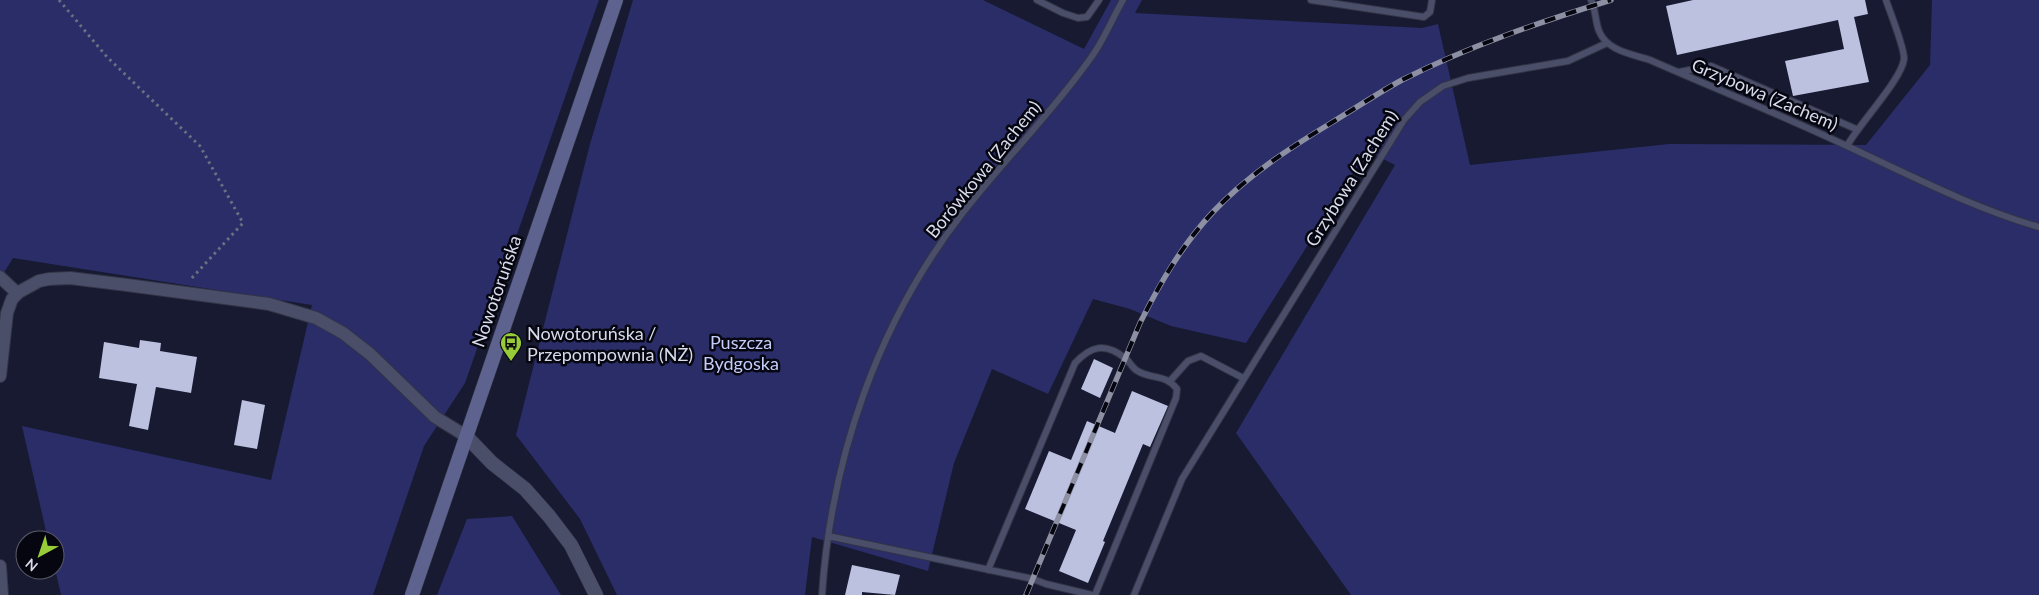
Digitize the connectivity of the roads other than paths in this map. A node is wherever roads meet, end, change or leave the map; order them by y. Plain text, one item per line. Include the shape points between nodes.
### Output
1 (616, 0) edge
2 (1037, 0) edge
3 (1099, 0) edge
4 (1123, 0) edge
5 (1311, 0) edge
6 (1432, 0) edge
7 (1591, 0) edge
8 (1886, 0) edge
9 (1607, 43) junction
10 (1678, 72) junction
11 (1856, 129) junction
12 (1847, 146) junction
13 (2039, 227) edge
14 (0, 277) edge
15 (17, 293) junction
16 (0, 376) edge
17 (1243, 378) junction
18 (1170, 381) junction
19 (466, 436) junction
20 (828, 536) junction
21 (0, 566) edge
22 (988, 570) junction
23 (2, 595) edge
24 (412, 595) edge
25 (596, 595) edge
26 (822, 595) edge
27 (1093, 595) edge
28 (1134, 595) edge

1 - 19 main road, Nowotoruńska
2 - 3 lane via 1078,18 1087,17
4 - 20 lane, Borówkowa (Zachem) via 1091,58 961,215 897,317 863,395 842,461
5 - 6 lane via 1424,17 1430,12
7 - 9 lane via 1599,31
8 - 11 lane via 1904,58 1901,72
9 - 10 lane, Grzybowa (Zachem)
9 - 17 lane, Grzybowa (Zachem) via 1568,61 1468,78 1443,86 1420,102 1404,120
10 - 11 lane via 1711,66
10 - 12 lane, Grzybowa (Zachem)
11 - 12 lane
12 - 13 lane, Grzybowa (Zachem) via 1958,197
14 - 15 street
15 - 16 street via 7,313
15 - 19 street via 39,281 59,278 269,304 316,318 344,333 436,417
17 - 18 lane via 1201,356 1188,361
17 - 28 lane, Grzybowa (Zachem) via 1182,479
18 - 22 lane via 1136,370 1125,358 1107,348 1095,347 1075,363
18 - 27 lane via 1177,389 1176,398
19 - 24 main road, Nowotoruńska
19 - 25 street via 492,463 525,489 549,516 571,545
20 - 22 lane
20 - 26 lane, Borówkowa (Zachem)
21 - 23 street
22 - 27 lane

